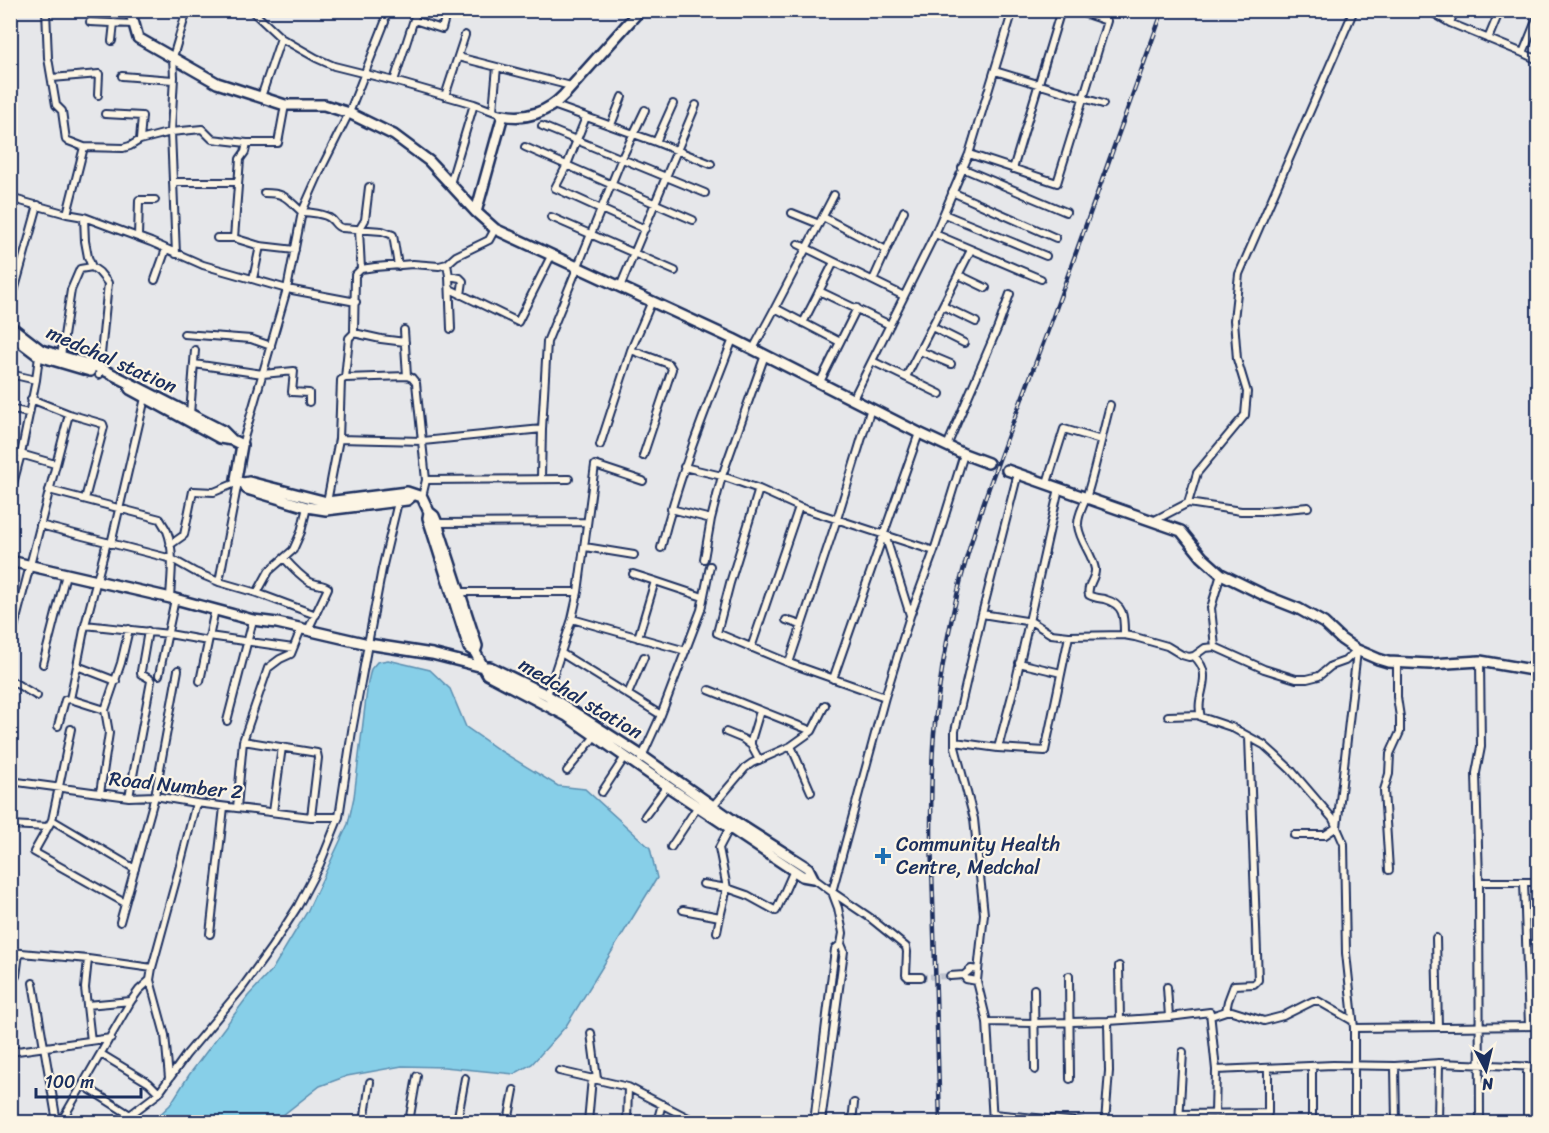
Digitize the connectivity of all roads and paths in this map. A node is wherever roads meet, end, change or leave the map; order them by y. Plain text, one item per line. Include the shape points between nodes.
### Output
1 (46, 10) edge
2 (129, 10) edge
3 (187, 10) edge
4 (251, 10) edge
5 (381, 10) edge
6 (417, 10) edge
7 (447, 10) edge
8 (640, 10) edge
9 (1013, 10) edge
10 (1061, 10) edge
11 (1074, 10) edge
12 (1354, 10) edge
13 (1428, 10) edge
14 (1455, 10) edge
15 (1500, 10) edge
16 (1539, 16) edge
17 (414, 20) junction
18 (90, 22) dead end
19 (1450, 22) junction
20 (114, 23) junction
21 (133, 24) junction
22 (465, 35) dead end
23 (281, 38) junction
24 (1488, 39) junction
25 (112, 41) dead end
26 (1523, 53) junction
27 (173, 57) junction
28 (458, 57) junction
29 (1539, 60) edge
30 (497, 67) junction
31 (995, 71) junction
32 (365, 74) junction
33 (122, 76) dead end
34 (52, 78) junction
35 (173, 80) junction
36 (394, 81) junction
37 (1038, 84) junction
38 (571, 86) junction
39 (98, 95) dead end
40 (445, 96) junction
41 (261, 97) junction
42 (622, 97) dead end
43 (1083, 98) junction
44 (474, 104) junction
45 (673, 104) dead end
46 (1103, 104) dead end
47 (285, 105) junction
48 (553, 105) junction
49 (696, 105) dead end
50 (493, 110) junction
51 (645, 110) dead end
52 (349, 113) junction
53 (105, 114) dead end
54 (503, 115) junction
55 (586, 117) junction
56 (542, 126) dead end
57 (611, 126) junction
58 (171, 132) junction
59 (633, 133) junction
60 (140, 140) junction
61 (577, 140) junction
62 (656, 142) junction
63 (247, 143) junction
64 (84, 147) junction
65 (525, 147) dead end
66 (677, 150) junction
67 (969, 154) junction
68 (622, 158) junction
69 (711, 164) dead end
70 (567, 165) junction
71 (962, 168) junction
72 (1013, 169) junction
73 (666, 178) junction
74 (174, 182) junction
75 (238, 182) junction
76 (450, 184) junction
77 (611, 184) junction
78 (369, 188) dead end
79 (952, 192) junction
80 (264, 193) dead end
81 (705, 193) dead end
82 (834, 195) dead end
83 (10, 198) edge
84 (155, 200) dead end
85 (656, 204) junction
86 (38, 205) junction
87 (601, 209) junction
88 (904, 211) dead end
89 (302, 212) junction
90 (1066, 212) dead end
91 (476, 213) junction
92 (792, 213) dead end
93 (67, 214) junction
94 (944, 214) junction
95 (84, 217) junction
96 (551, 217) dead end
97 (693, 220) dead end
98 (821, 221) junction
99 (495, 229) junction
100 (645, 229) junction
101 (359, 230) junction
102 (592, 234) junction
103 (935, 234) junction
104 (138, 237) junction
105 (217, 238) dead end
106 (234, 238) junction
107 (1056, 238) dead end
108 (798, 244) dead end
109 (260, 246) junction
110 (807, 248) junction
111 (166, 249) junction
112 (295, 250) junction
113 (886, 250) junction
114 (970, 250) junction
115 (635, 253) junction
116 (176, 254) junction
117 (551, 256) junction
118 (1046, 256) dead end
119 (834, 262) junction
120 (447, 264) junction
121 (398, 266) junction
122 (92, 267) junction
123 (577, 268) junction
124 (361, 269) junction
125 (675, 271) dead end
126 (959, 275) junction
127 (449, 276) junction
128 (253, 279) junction
129 (1041, 279) dead end
130 (155, 280) dead end
131 (873, 280) junction
132 (620, 287) junction
133 (986, 288) dead end
134 (287, 289) junction
135 (450, 289) junction
136 (819, 291) junction
137 (1010, 294) dead end
138 (461, 295) junction
139 (904, 296) junction
140 (652, 301) junction
141 (356, 302) junction
142 (10, 306) edge
143 (943, 306) junction
144 (775, 308) junction
145 (857, 308) junction
146 (976, 322) dead end
147 (803, 323) junction
148 (890, 325) junction
149 (10, 326) edge
150 (932, 327) junction
151 (451, 329) dead end
152 (404, 330) dead end
153 (184, 333) dead end
154 (354, 333) junction
155 (10, 334) edge
156 (733, 339) junction
157 (405, 342) junction
158 (840, 342) junction
159 (964, 343) dead end
160 (271, 346) junction
161 (753, 349) junction
162 (195, 350) dead end
163 (631, 350) junction
164 (920, 351) junction
165 (765, 355) junction
166 (39, 356) junction
167 (61, 356) junction
168 (872, 361) junction
169 (194, 364) junction
170 (951, 364) dead end
171 (100, 371) junction
172 (10, 374) edge
173 (263, 374) junction
174 (407, 376) junction
175 (906, 377) junction
176 (345, 378) junction
177 (36, 380) junction
178 (820, 382) junction
179 (940, 394) dead end
180 (145, 398) junction
181 (31, 399) junction
182 (853, 399) junction
183 (309, 402) dead end
184 (1110, 405) dead end
185 (10, 408) edge
186 (871, 408) junction
187 (28, 413) junction
188 (69, 414) junction
189 (190, 414) junction
190 (542, 429) junction
191 (919, 433) junction
192 (339, 439) junction
193 (232, 440) junction
194 (1101, 440) junction
195 (423, 441) junction
196 (242, 445) junction
197 (600, 445) dead end
198 (946, 446) junction
199 (10, 451) edge
200 (21, 454) junction
201 (964, 454) junction
202 (643, 456) dead end
203 (988, 463) tunnel mouth
204 (55, 464) junction
205 (684, 467) junction
206 (1007, 470) tunnel mouth
207 (1018, 473) junction
208 (722, 476) junction
209 (541, 478) junction
210 (569, 479) dead end
211 (426, 480) junction
212 (644, 481) dead end
213 (241, 483) junction
214 (1047, 483) junction
215 (12, 485) edge
216 (1059, 488) junction
217 (759, 489) junction
218 (49, 490) junction
219 (10, 495) edge
220 (417, 496) junction
221 (1086, 498) junction
222 (85, 499) junction
223 (327, 502) junction
224 (399, 502) junction
225 (1188, 503) junction
226 (307, 507) junction
227 (799, 507) junction
228 (1308, 507) dead end
229 (120, 508) junction
230 (671, 509) junction
231 (429, 512) junction
232 (711, 519) junction
233 (837, 519) junction
234 (1153, 521) junction
235 (587, 522) junction
236 (437, 524) junction
237 (40, 525) junction
238 (885, 535) junction
239 (109, 543) junction
240 (170, 544) junction
241 (585, 547) junction
242 (661, 548) dead end
243 (934, 551) junction
244 (634, 555) dead end
245 (284, 558) junction
246 (704, 559) dead end
247 (172, 560) junction
248 (10, 561) edge
249 (30, 566) junction
250 (710, 566) dead end
251 (66, 574) junction
252 (633, 574) dead end
253 (1221, 574) junction
254 (97, 581) junction
255 (655, 581) junction
256 (219, 582) junction
257 (459, 592) junction
258 (578, 592) junction
259 (257, 593) junction
260 (703, 597) junction
261 (172, 598) junction
262 (215, 609) junction
263 (982, 614) junction
264 (316, 615) junction
265 (910, 616) junction
266 (572, 619) junction
267 (254, 620) junction
268 (786, 620) dead end
269 (1028, 621) junction
270 (13, 623) edge
271 (85, 625) junction
272 (801, 625) junction
273 (129, 628) junction
274 (304, 630) junction
275 (148, 631) junction
276 (169, 634) junction
277 (1124, 635) junction
278 (1069, 636) junction
279 (638, 638) junction
280 (208, 639) junction
281 (249, 641) junction
282 (10, 643) edge
283 (368, 644) junction
284 (1215, 646) junction
285 (293, 648) junction
286 (751, 648) junction
287 (1358, 650) junction
288 (686, 651) junction
289 (475, 652) junction
290 (561, 653) junction
291 (1194, 656) junction
292 (644, 657) dead end
293 (1480, 661) junction
294 (1397, 662) junction
295 (789, 663) junction
296 (1019, 663) junction
297 (43, 664) dead end
298 (77, 666) junction
299 (483, 667) junction
300 (178, 670) dead end
301 (1539, 671) edge
302 (1062, 673) junction
303 (159, 675) dead end
304 (833, 679) junction
305 (10, 680) edge
306 (116, 681) junction
307 (200, 681) dead end
308 (709, 690) dead end
309 (628, 694) junction
310 (547, 695) junction
311 (36, 696) dead end
312 (885, 697) junction
313 (70, 699) junction
314 (825, 705) dead end
315 (105, 710) junction
316 (760, 711) junction
317 (1200, 714) junction
318 (661, 715) junction
319 (1168, 716) dead end
320 (227, 721) dead end
321 (58, 726) dead end
322 (71, 729) dead end
323 (812, 730) junction
324 (726, 732) dead end
325 (595, 736) junction
326 (1249, 737) junction
327 (243, 741) junction
328 (955, 742) junction
329 (751, 745) junction
330 (791, 746) junction
331 (282, 747) junction
332 (998, 748) junction
333 (642, 756) junction
334 (625, 757) junction
335 (759, 760) junction
336 (638, 766) junction
337 (567, 771) dead end
338 (10, 781) edge
339 (667, 786) junction
340 (60, 788) junction
341 (602, 792) dead end
342 (811, 792) dead end
343 (100, 793) junction
344 (155, 796) junction
345 (129, 797) junction
346 (196, 803) junction
347 (224, 807) junction
348 (237, 808) junction
349 (706, 808) junction
350 (273, 812) junction
351 (645, 816) dead end
352 (311, 817) junction
353 (339, 817) junction
354 (52, 820) junction
355 (10, 825) edge
356 (48, 827) junction
357 (730, 827) junction
358 (1337, 827) junction
359 (1294, 835) dead end
360 (671, 847) dead end
361 (135, 869) junction
362 (794, 870) junction
363 (1389, 870) dead end
364 (813, 878) junction
365 (1479, 882) junction
366 (1524, 882) junction
367 (1539, 882) edge
368 (703, 884) dead end
369 (727, 888) junction
370 (832, 892) junction
371 (125, 903) junction
372 (683, 910) dead end
373 (720, 916) junction
374 (120, 922) dead end
375 (717, 932) dead end
376 (210, 934) dead end
377 (1436, 938) dead end
378 (10, 952) edge
379 (19, 953) junction
380 (88, 959) junction
381 (1119, 966) dead end
382 (152, 968) junction
383 (978, 970) junction
384 (964, 975) junction
385 (16, 976) dead end
386 (950, 976) tunnel mouth
387 (1069, 976) dead end
388 (921, 977) dead end
389 (150, 980) junction
390 (977, 981) junction
391 (33, 983) dead end
392 (1167, 987) dead end
393 (1034, 989) dead end
394 (131, 1001) junction
395 (87, 1005) junction
396 (1226, 1011) junction
397 (1211, 1016) junction
398 (1168, 1017) junction
399 (1120, 1020) junction
400 (1108, 1021) junction
401 (987, 1022) junction
402 (1034, 1023) junction
403 (1069, 1023) junction
404 (1353, 1024) junction
405 (1479, 1026) junction
406 (1529, 1026) junction
407 (1539, 1026) edge
408 (1438, 1027) junction
409 (591, 1033) dead end
410 (111, 1038) junction
411 (91, 1041) junction
412 (45, 1048) junction
413 (1183, 1052) dead end
414 (10, 1053) edge
415 (101, 1054) junction
416 (1439, 1063) junction
417 (1479, 1065) junction
418 (1355, 1066) junction
419 (1395, 1066) junction
420 (1527, 1066) junction
421 (1539, 1066) edge
422 (1312, 1067) junction
423 (1268, 1068) junction
424 (1035, 1070) dead end
425 (1216, 1070) junction
426 (560, 1071) dead end
427 (417, 1076) dead end
428 (169, 1078) junction
429 (465, 1078) dead end
430 (594, 1079) junction
431 (1070, 1079) dead end
432 (370, 1082) dead end
433 (83, 1085) junction
434 (628, 1088) junction
435 (514, 1090) dead end
436 (822, 1090) junction
437 (159, 1093) junction
438 (854, 1103) dead end
439 (662, 1104) junction
440 (993, 1114) junction
441 (1180, 1114) junction
442 (1215, 1114) junction
443 (130, 1115) junction
444 (62, 1122) edge
445 (125, 1122) edge
446 (364, 1122) edge
447 (409, 1122) edge
448 (457, 1122) edge
449 (508, 1122) edge
450 (588, 1122) edge
451 (627, 1122) edge
452 (657, 1122) edge
453 (696, 1122) edge
454 (814, 1122) edge
455 (821, 1122) edge
456 (852, 1122) edge
457 (993, 1122) edge
458 (1081, 1122) edge
459 (1105, 1122) edge
460 (1179, 1122) edge
461 (1312, 1122) edge
462 (1354, 1122) edge
463 (1396, 1122) edge
464 (1438, 1122) edge
465 (1480, 1122) edge
466 (1527, 1122) edge

1 - 34 street
2 - 21 street
3 - 27 street
4 - 23 street
5 - 32 street via 385,22
6 - 17 street
7 - 17 street via 442,29
8 - 38 street
9 - 31 street
10 - 37 street
11 - 43 street via 1107,21
12 - 225 street via 1239,274 1234,320 1247,392 1245,416 1197,473
13 - 19 street
14 - 19 street
15 - 24 street
16 - 26 street
17 - 36 street
18 - 20 street
19 - 24 street
20 - 21 street
20 - 25 street
21 - 27 street via 138,38
22 - 28 street
23 - 32 street via 334,66
23 - 41 street
24 - 26 street
26 - 29 street
27 - 35 street
27 - 41 street via 217,83
28 - 30 street
28 - 40 street
30 - 38 street
30 - 50 street
31 - 37 street
31 - 67 street
32 - 36 street
32 - 52 street
33 - 35 street
34 - 39 street via 99,74
34 - 64 street via 66,140
35 - 58 street
36 - 40 street
37 - 43 street
37 - 72 street
38 - 48 street
40 - 44 street
41 - 47 street
42 - 57 street
43 - 46 street
43 - 72 street via 1057,183
44 - 50 street
44 - 76 street
45 - 62 street
47 - 52 street via 324,105
47 - 63 street via 278,143
48 - 54 street via 531,115
48 - 55 street
49 - 66 street
50 - 54 street
51 - 59 street
52 - 76 street via 394,135 429,161
52 - 89 street
53 - 60 street via 142,116
54 - 91 street
55 - 57 street
55 - 61 street
56 - 61 street
57 - 59 street
58 - 60 street
58 - 63 street via 202,129 212,139
58 - 74 street
59 - 62 street
59 - 68 street
60 - 64 street via 123,148
61 - 68 street
61 - 70 street
62 - 66 street
63 - 75 street via 240,159
64 - 93 street
65 - 70 street
66 - 69 street
66 - 73 street
67 - 71 street
67 - 72 street
68 - 73 street
68 - 77 street
70 - 77 street
70 - 87 street via 555,188
71 - 79 street
71 - 90 street
73 - 81 street
73 - 85 street
74 - 75 street
74 - 116 street
75 - 106 street
76 - 91 street
77 - 85 street
77 - 87 street
78 - 101 street via 365,220
79 - 94 street
79 - 107 street
80 - 89 street via 287,197
82 - 98 street
83 - 86 street
84 - 104 street via 140,200
85 - 97 street
85 - 100 street
86 - 93 street
86 - 142 street
87 - 100 street
87 - 102 street
88 - 113 street
89 - 101 street via 327,216 337,226
89 - 112 street
91 - 99 street
92 - 98 street
93 - 95 street
94 - 103 street
94 - 118 street
95 - 104 street
95 - 122 street
96 - 102 street
98 - 110 street
98 - 113 street
99 - 117 street
99 - 120 street via 489,240
100 - 115 street
101 - 121 street via 393,235
101 - 124 street
102 - 115 street
102 - 123 street
103 - 114 street
103 - 139 street
104 - 111 street
105 - 106 street
106 - 109 street
108 - 110 street
109 - 112 street
109 - 128 street
110 - 119 street
110 - 144 street
111 - 116 street
111 - 130 street
112 - 134 street
113 - 131 street
114 - 126 street
114 - 129 street
115 - 125 street
115 - 132 street
116 - 128 street via 203,266
117 - 123 street
117 - 138 street via 518,322
119 - 131 street
119 - 136 street
120 - 121 street
120 - 127 street
121 - 124 street
122 - 167 street via 80,269 71,290
122 - 171 street via 108,284
123 - 132 street
123 - 190 street via 547,342
124 - 141 street via 355,276
126 - 133 street
126 - 143 street
127 - 135 street
127 - 138 street via 463,281
128 - 134 street
131 - 139 street
132 - 140 street
134 - 141 street
134 - 160 street
135 - 138 street
135 - 151 street
136 - 145 street
136 - 147 street
137 - 198 street
139 - 148 street
140 - 156 street
140 - 163 street
141 - 154 street
143 - 146 street
143 - 150 street
144 - 147 street
144 - 161 street
145 - 148 street
145 - 158 street
147 - 158 street
148 - 168 street
149 - 167 street, medchal station via 41,350
150 - 159 street
150 - 164 street
152 - 157 street
153 - 160 street via 251,339
154 - 157 street
154 - 176 street
155 - 166 street, medchal station
156 - 161 street
156 - 205 street
157 - 174 street
158 - 178 street
160 - 173 street
161 - 165 street
162 - 169 street
163 - 197 street
163 - 202 street via 669,364 672,369
164 - 170 street
164 - 175 street
165 - 178 street
165 - 208 street
166 - 171 street, medchal station
166 - 177 street
167 - 171 street, medchal station
168 - 175 street
168 - 182 street
169 - 173 street
169 - 189 street
171 - 180 street, medchal station
171 - 189 street, medchal station
172 - 177 street
173 - 183 street via 294,371 292,392 309,393
173 - 196 street
174 - 176 street
174 - 195 street via 416,383
175 - 179 street
176 - 192 street via 341,380
177 - 181 street
178 - 182 street
180 - 193 street, medchal station via 220,438
180 - 229 street
181 - 187 street
181 - 188 street
182 - 186 street
184 - 194 street
185 - 187 street
186 - 191 street
186 - 233 street
187 - 200 street
188 - 204 street
188 - 222 street via 104,427
189 - 193 street, medchal station
190 - 195 street
190 - 209 street
191 - 198 street
191 - 238 street
192 - 195 street
192 - 223 street
193 - 196 street, medchal station
194 - 214 street via 1064,429
194 - 221 street
195 - 211 street
196 - 213 street via 236,479
198 - 201 street
199 - 200 street
200 - 204 street
200 - 215 street
201 - 203 street
201 - 243 street
204 - 218 street
205 - 208 street
205 - 230 street
206 - 207 street
207 - 214 street
207 - 263 street
208 - 217 street
208 - 232 street
209 - 210 street
209 - 211 street
211 - 220 street
212 - 235 street via 596,465
213 - 223 street
213 - 226 street via 247,489
213 - 240 street via 214,492 193,491 184,535
213 - 256 street
214 - 216 street
215 - 219 street
216 - 221 street
216 - 269 street
217 - 227 street
217 - 286 street via 717,633
218 - 222 street
218 - 237 street
220 - 223 street via 406,492
220 - 224 street
220 - 231 street
221 - 234 street
221 - 277 street via 1078,518 1079,535 1095,568 1088,592 1122,611
222 - 229 street
224 - 226 street via 326,510
224 - 283 street
225 - 228 street via 1241,511
225 - 234 street
226 - 245 street via 301,532
227 - 233 street
227 - 286 street
229 - 239 street
229 - 240 street via 160,519
230 - 232 street
230 - 242 street
231 - 236 street
231 - 289 street via 469,648
232 - 246 street
233 - 238 street
233 - 272 street
234 - 253 street via 1180,531
235 - 236 street
235 - 241 street
236 - 257 street
237 - 239 street
237 - 249 street
238 - 243 street
238 - 265 street
238 - 304 street
239 - 247 street
239 - 254 street
240 - 247 street
241 - 244 street
241 - 258 street
243 - 265 street
245 - 259 street via 269,571
245 - 264 street via 312,583 328,588
247 - 256 street
247 - 261 street
248 - 249 street, medchal station
249 - 251 street, medchal station
249 - 270 street
250 - 260 street
251 - 254 street, medchal station
251 - 297 street
252 - 255 street
253 - 284 street via 1211,608
253 - 287 street via 1299,609
254 - 261 street, medchal station
254 - 271 street
255 - 260 street
255 - 279 street
256 - 259 street
257 - 258 street
257 - 289 street via 477,646
258 - 266 street
259 - 264 street
260 - 288 street
261 - 262 street, medchal station
261 - 276 street
262 - 267 street, medchal station
262 - 280 street
263 - 269 street
263 - 328 street
264 - 274 street
265 - 312 street
266 - 279 street
266 - 290 street
267 - 274 street, medchal station
267 - 281 street
268 - 272 street
269 - 278 street via 1051,634
269 - 296 street
270 - 282 street
271 - 273 street
271 - 298 street
272 - 295 street
273 - 275 street
273 - 306 street
274 - 283 street, medchal station
274 - 285 street
275 - 276 street
275 - 345 street via 141,674 151,681
276 - 280 street
276 - 303 street
277 - 278 street
277 - 291 street
278 - 302 street
279 - 288 street
280 - 281 street
280 - 307 street
281 - 285 street
281 - 320 street
283 - 299 street, medchal station
283 - 353 street
284 - 287 street via 1296,679 1318,676
284 - 291 street
285 - 327 street via 291,654 268,668
286 - 295 street
287 - 294 street
287 - 358 street
288 - 318 street
289 - 299 street
290 - 309 street
290 - 310 street
291 - 317 street via 1204,668
292 - 309 street
293 - 294 street
293 - 301 street
293 - 365 street via 1481,747 1476,773
294 - 363 street via 1400,732 1390,754 1384,789
295 - 304 street
296 - 302 street
296 - 332 street
298 - 306 street
298 - 313 street
299 - 310 street, medchal station
299 - 325 street via 487,674 567,716
300 - 344 street
302 - 332 street via 1045,751
304 - 312 street
305 - 311 street
306 - 315 street
308 - 316 street
309 - 318 street
310 - 333 street, medchal station
312 - 370 street
313 - 315 street
313 - 321 street via 65,700
314 - 323 street
315 - 343 street via 109,732
316 - 323 street
316 - 329 street
317 - 319 street
317 - 326 street
318 - 333 street
322 - 340 street
323 - 330 street
324 - 329 street
325 - 334 street
325 - 337 street
326 - 358 street via 1291,770
326 - 396 street via 1258,980 1254,984 1234,985
327 - 331 street
327 - 348 street
328 - 332 street
328 - 383 street via 974,819 984,914
329 - 335 street
330 - 335 street
330 - 342 street
331 - 350 street
331 - 352 street via 318,755
333 - 336 street
333 - 349 street, medchal station
334 - 336 street
334 - 341 street
335 - 349 street via 745,768
336 - 339 street
338 - 340 street, Road Number 2
339 - 349 street
339 - 351 street
340 - 343 street, Road Number 2
340 - 354 street
343 - 345 street, Road Number 2
344 - 345 street, Road Number 2
344 - 346 street, Road Number 2
344 - 361 street
346 - 347 street, Road Number 2
346 - 382 street
347 - 348 street, Road Number 2
347 - 376 street
348 - 350 street, Road Number 2
349 - 357 street
349 - 360 street
349 - 364 street, medchal station via 808,868
350 - 352 street, Road Number 2
352 - 353 street, Road Number 2
353 - 428 street via 320,864 271,948
354 - 356 street
354 - 361 street
355 - 356 street
356 - 371 street via 34,852
357 - 362 street
357 - 369 street via 719,848
358 - 359 street via 1325,835
358 - 404 street via 1344,844 1346,953
361 - 371 street
362 - 364 street
362 - 369 street via 776,911
364 - 370 street
365 - 366 street
365 - 405 street
366 - 367 street
366 - 406 street
368 - 369 street
369 - 373 street
370 - 388 street via 902,943 907,952 908,977
370 - 436 street via 843,933 841,944 835,949
371 - 374 street
372 - 373 street
373 - 375 street
377 - 408 street
378 - 379 street
379 - 380 street
379 - 385 street
380 - 382 street
380 - 395 street
381 - 399 street
382 - 389 street
383 - 384 street via 971,969
383 - 390 street
384 - 386 street
384 - 390 street
387 - 403 street
389 - 394 street
389 - 428 street via 165,1035
390 - 401 street
391 - 412 street
392 - 398 street
393 - 402 street
394 - 395 street
394 - 410 street
395 - 411 street
396 - 397 street
396 - 404 street via 1264,1021 1318,1001
397 - 398 street via 1204,1012
397 - 425 street
398 - 399 street
399 - 400 street
400 - 403 street
400 - 459 street
401 - 402 street
401 - 440 street
402 - 403 street
402 - 424 street
403 - 431 street
404 - 408 street
404 - 418 street
405 - 406 street
405 - 408 street
405 - 417 street
406 - 407 street
409 - 430 street
410 - 411 street
410 - 415 street
411 - 412 street
412 - 414 street
412 - 444 street
413 - 441 street
415 - 433 street
415 - 437 street
416 - 417 street
416 - 419 street
416 - 464 street
417 - 420 street
417 - 465 street
418 - 419 street
418 - 422 street
418 - 462 street
419 - 463 street
420 - 421 street
420 - 466 street
422 - 423 street
422 - 461 street
423 - 425 street
423 - 442 street via 1268,1113
425 - 442 street
426 - 430 street
427 - 447 street
428 - 437 street
429 - 448 street
430 - 434 street
430 - 450 street
432 - 446 street
433 - 443 street
433 - 444 street
434 - 439 street
434 - 451 street
435 - 449 street
436 - 454 street
436 - 455 street
437 - 443 street
438 - 456 street
439 - 452 street
439 - 453 street
440 - 457 street
440 - 458 street
441 - 442 street
441 - 460 street
443 - 445 street

